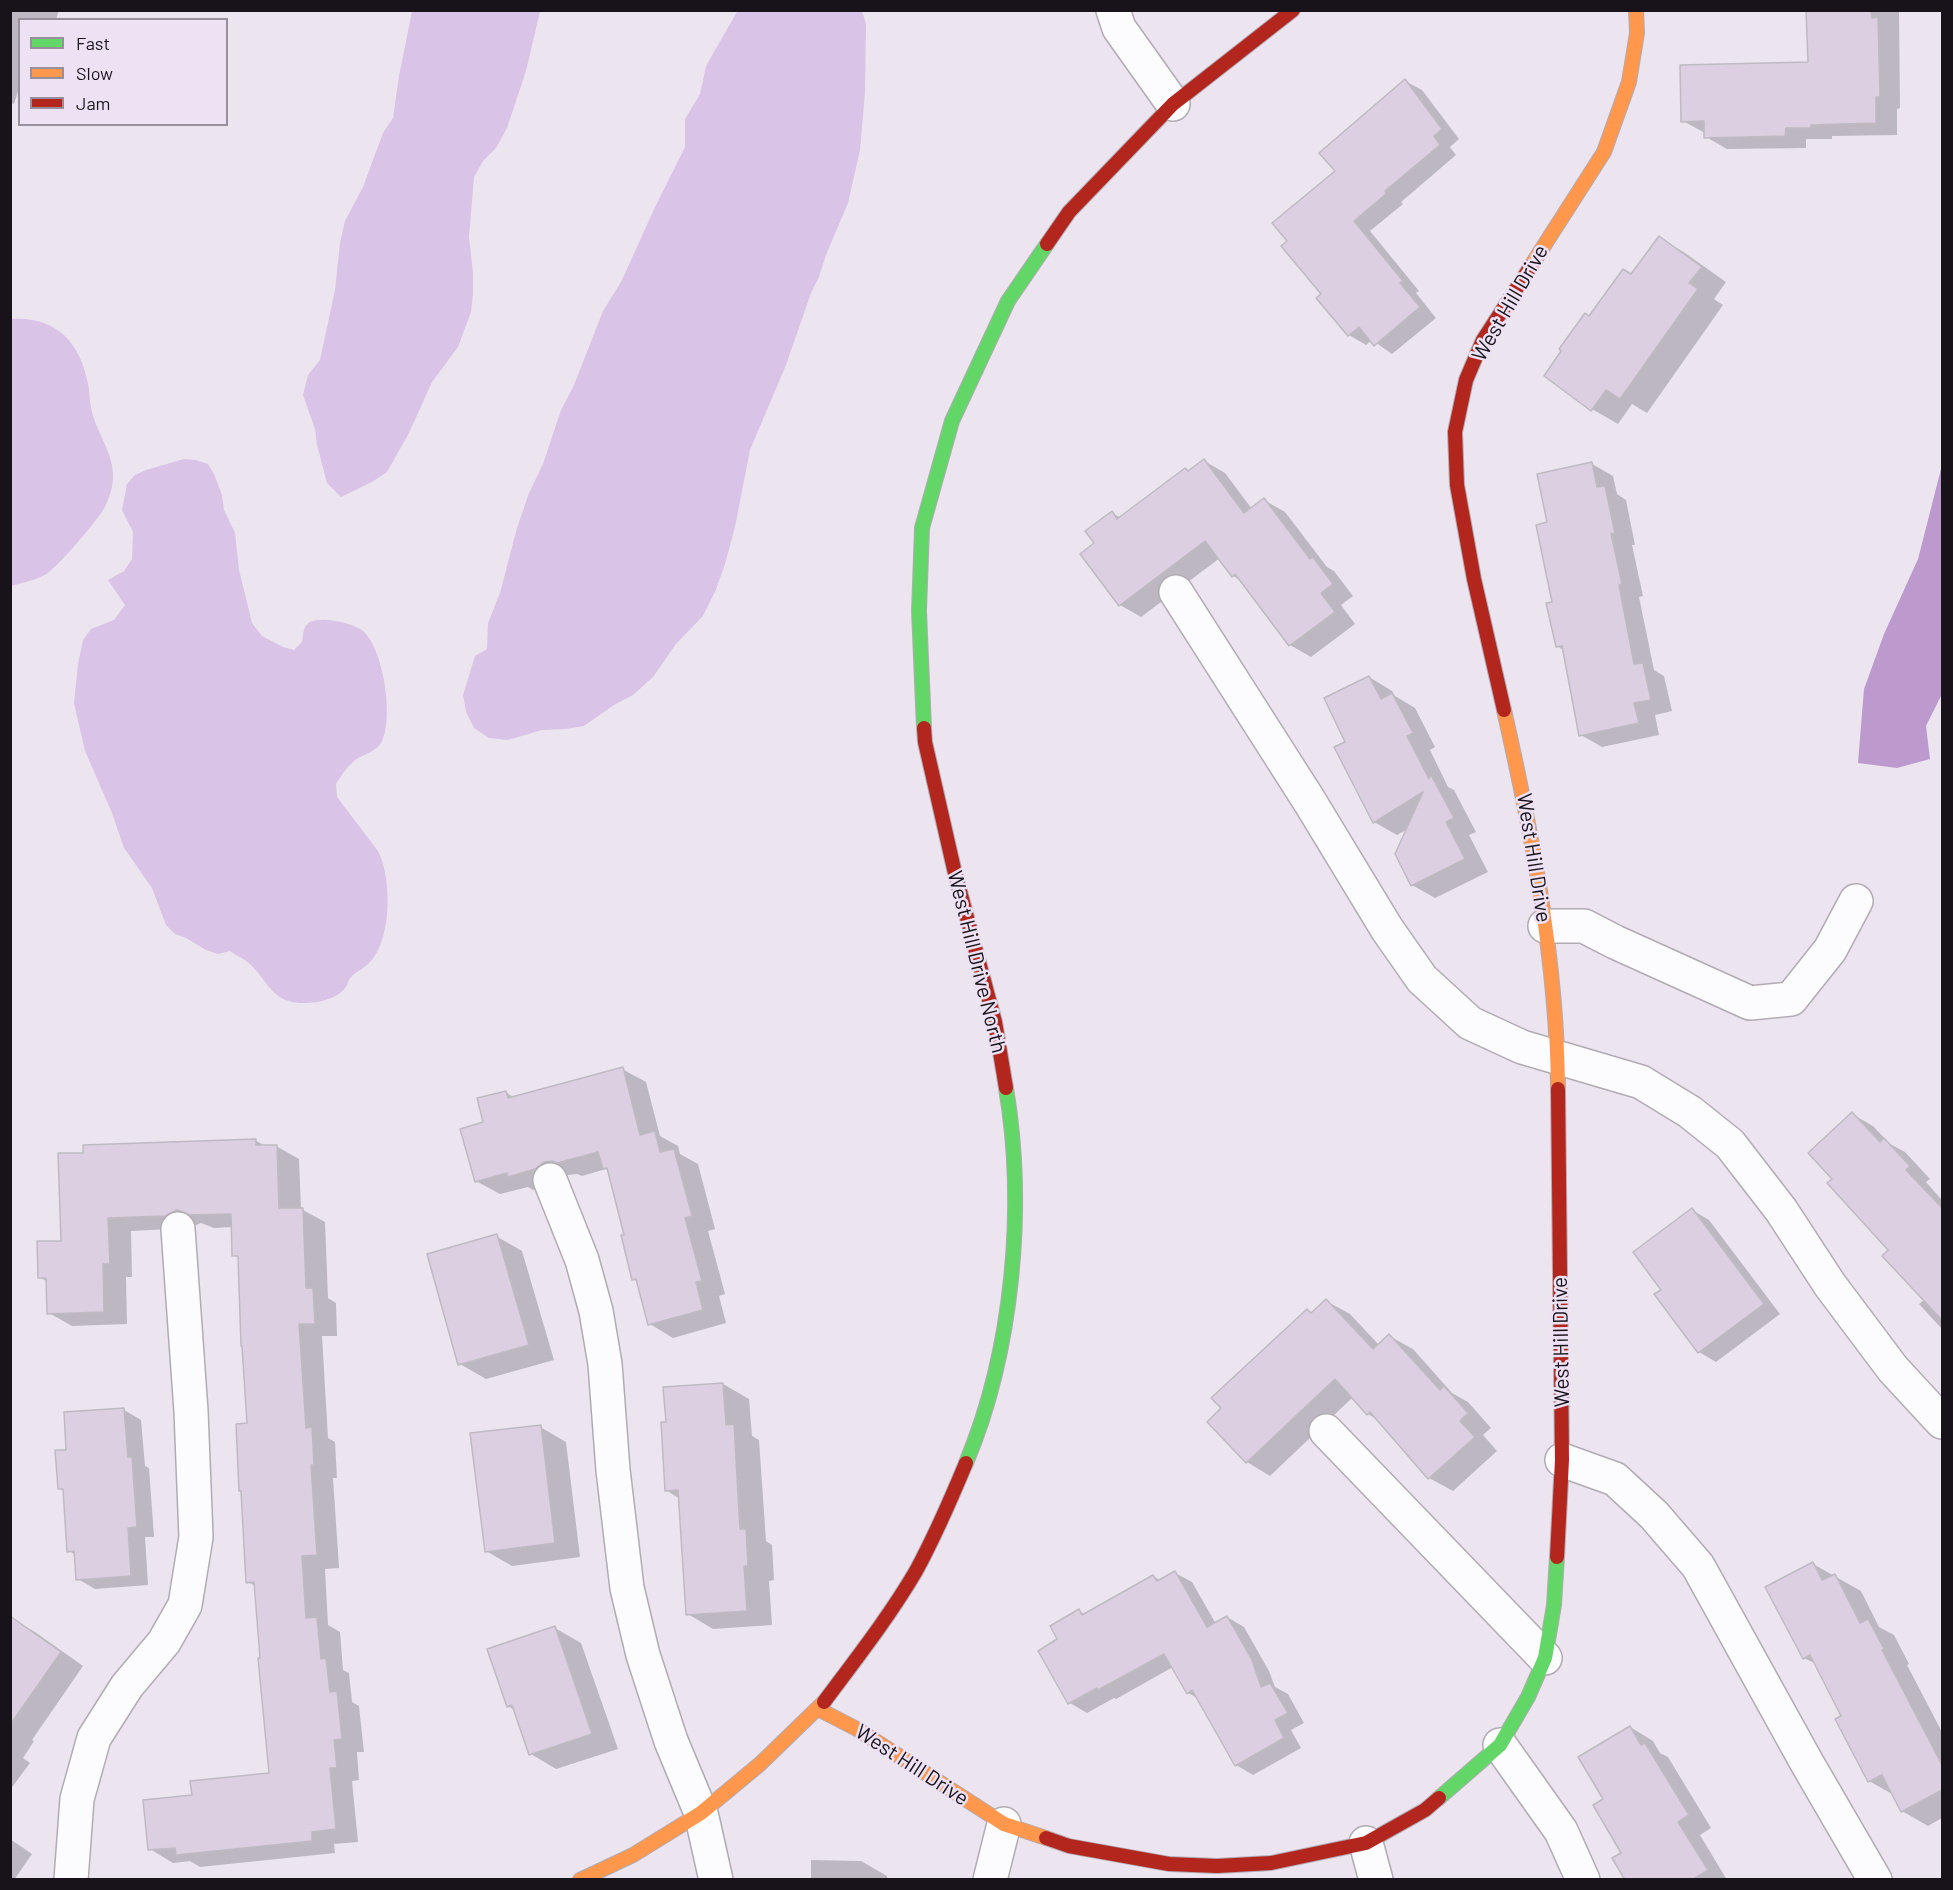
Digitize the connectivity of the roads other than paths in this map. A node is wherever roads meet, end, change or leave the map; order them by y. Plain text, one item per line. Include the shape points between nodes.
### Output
1 (1113, 10) edge
2 (1293, 10) edge
3 (1636, 10) edge
4 (1173, 104) junction
5 (1176, 592) dead end
6 (1856, 902) dead end
7 (1545, 926) junction
8 (1558, 1057) junction
9 (550, 1180) dead end
10 (178, 1229) dead end
11 (1942, 1422) edge
12 (1326, 1431) dead end
13 (1562, 1460) junction
14 (1545, 1658) junction
15 (818, 1709) junction
16 (1500, 1745) junction
17 (701, 1813) junction
18 (1004, 1824) junction
19 (1366, 1844) junction
20 (71, 1880) edge
21 (580, 1880) edge
22 (716, 1880) edge
23 (990, 1880) edge
24 (1376, 1880) edge
25 (1583, 1880) edge
26 (1875, 1880) edge

1 - 4 street via 1119,28
2 - 4 street, West Hill Drive North
3 - 7 street, West Hill Drive via 1637,33 1629,82 1604,152 1483,340 1466,380 1455,432 1457,484 1474,579 1528,815
4 - 15 street, West Hill Drive North via 1069,212 1008,301 952,421 922,528 919,611 926,742 954,869 995,1022 1009,1107 1016,1181 1012,1272 995,1374 978,1434 939,1527 879,1629
5 - 8 street via 1387,930 1422,979 1470,1023 1522,1047
6 - 7 street via 1830,950 1791,999 1750,1003 1584,926
7 - 8 street, West Hill Drive
8 - 11 street via 1641,1082 1730,1143 1893,1369
8 - 13 street, West Hill Drive
9 - 17 street via 582,1260 596,1311 606,1364 627,1588 642,1655
10 - 20 street via 196,1537 187,1594 164,1642 127,1686 94,1738 77,1799
12 - 14 street
13 - 14 street, West Hill Drive via 1554,1605
13 - 26 street via 1615,1479 1654,1515 1698,1566
14 - 16 street, West Hill Drive
15 - 17 street, West Hill Drive North
15 - 18 street, West Hill Drive via 857,1729
16 - 19 street, West Hill Drive via 1425,1810
16 - 25 street via 1561,1831
17 - 21 street, West Hill Drive North via 633,1855
17 - 22 street
18 - 19 street, West Hill Drive via 1070,1846 1169,1864 1271,1863
18 - 23 street
19 - 24 street

